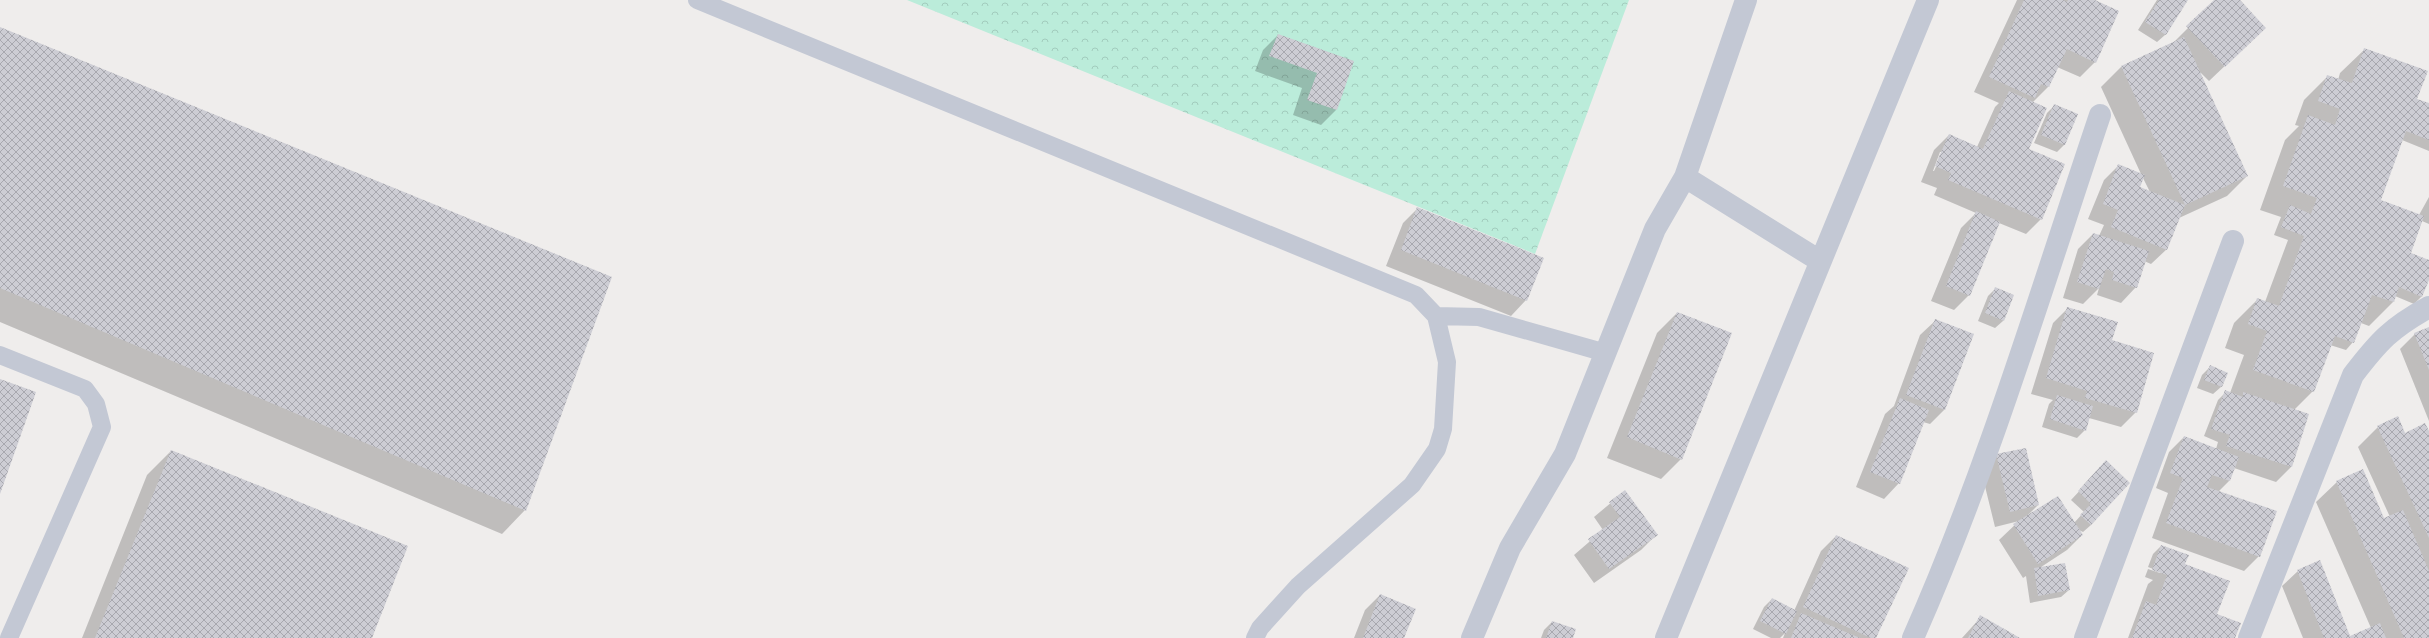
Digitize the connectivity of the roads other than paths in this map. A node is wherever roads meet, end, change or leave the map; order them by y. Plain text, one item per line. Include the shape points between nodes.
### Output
1 (696, 0) edge
2 (1746, 0) edge
3 (1928, 0) edge
4 (2100, 115) dead end
5 (1684, 177) junction
6 (2233, 241) dead end
7 (1820, 262) junction
8 (2429, 308) edge
9 (1436, 316) junction
10 (1606, 353) junction
11 (0, 354) edge
12 (9, 638) edge
13 (1255, 638) edge
14 (1472, 638) edge
15 (1666, 638) edge
16 (1913, 638) edge
17 (2084, 638) edge
18 (2249, 638) edge

1 - 9 lane via 1416,295
2 - 5 street
3 - 7 street
4 - 16 street via 1996,424 1944,569
5 - 7 street
5 - 10 street via 1656,228
6 - 17 street
7 - 15 street
8 - 18 street via 2402,322 2378,342 2354,375
9 - 10 lane via 1479,317
9 - 13 lane via 1447,362 1443,429 1437,449 1412,485 1298,586 1260,628
10 - 14 street via 1565,454 1510,548
11 - 12 lane via 86,389 96,404 102,427

